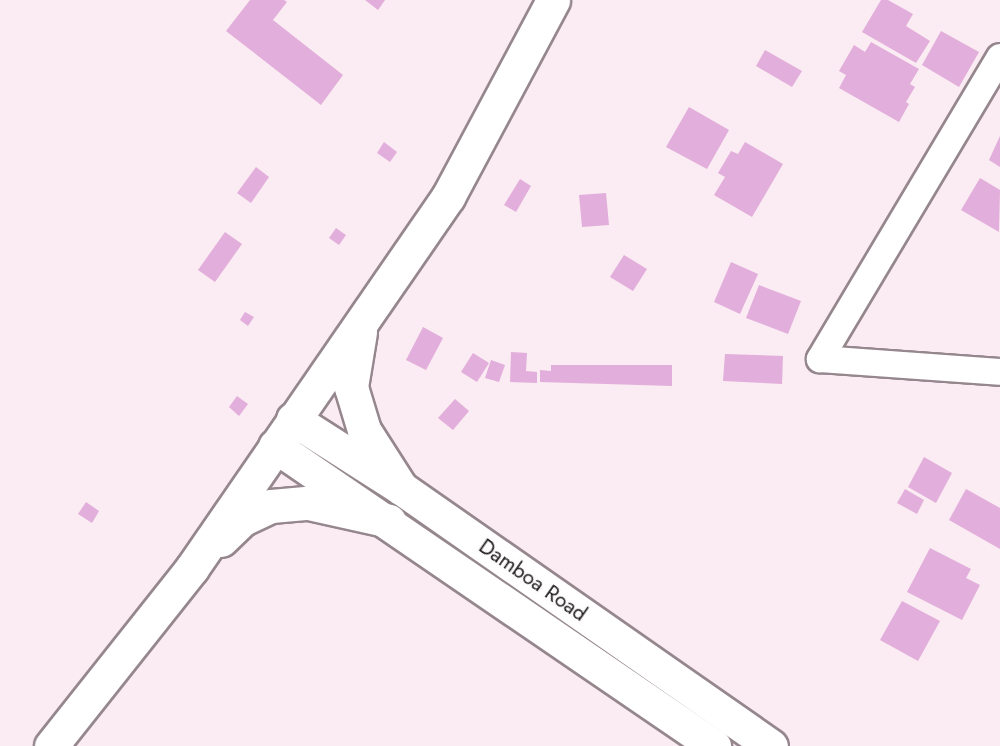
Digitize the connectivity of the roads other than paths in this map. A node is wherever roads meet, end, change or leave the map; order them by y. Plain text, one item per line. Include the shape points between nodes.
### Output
1 (553, 0) edge
2 (1000, 57) edge
3 (362, 324) junction
4 (1000, 372) edge
5 (293, 419) junction
6 (275, 446) junction
7 (401, 488) junction
8 (389, 521) junction
9 (192, 568) junction
10 (545, 588) junction
11 (526, 616) junction
12 (51, 746) edge
13 (714, 746) edge
14 (771, 746) edge

1 - 3 main road via 448,197
2 - 4 street via 820,359
3 - 5 main road
3 - 7 main road via 351,387 364,430
5 - 6 main road
5 - 7 main road, Damboa Road
6 - 8 main road, Damboa Road
6 - 9 main road
7 - 10 main road, Damboa Road
8 - 9 main road via 308,503 271,506 243,519
8 - 11 main road, Damboa Road
9 - 12 main road
10 - 11 main road
10 - 14 main road, Damboa Road
11 - 13 main road, Damboa Road

